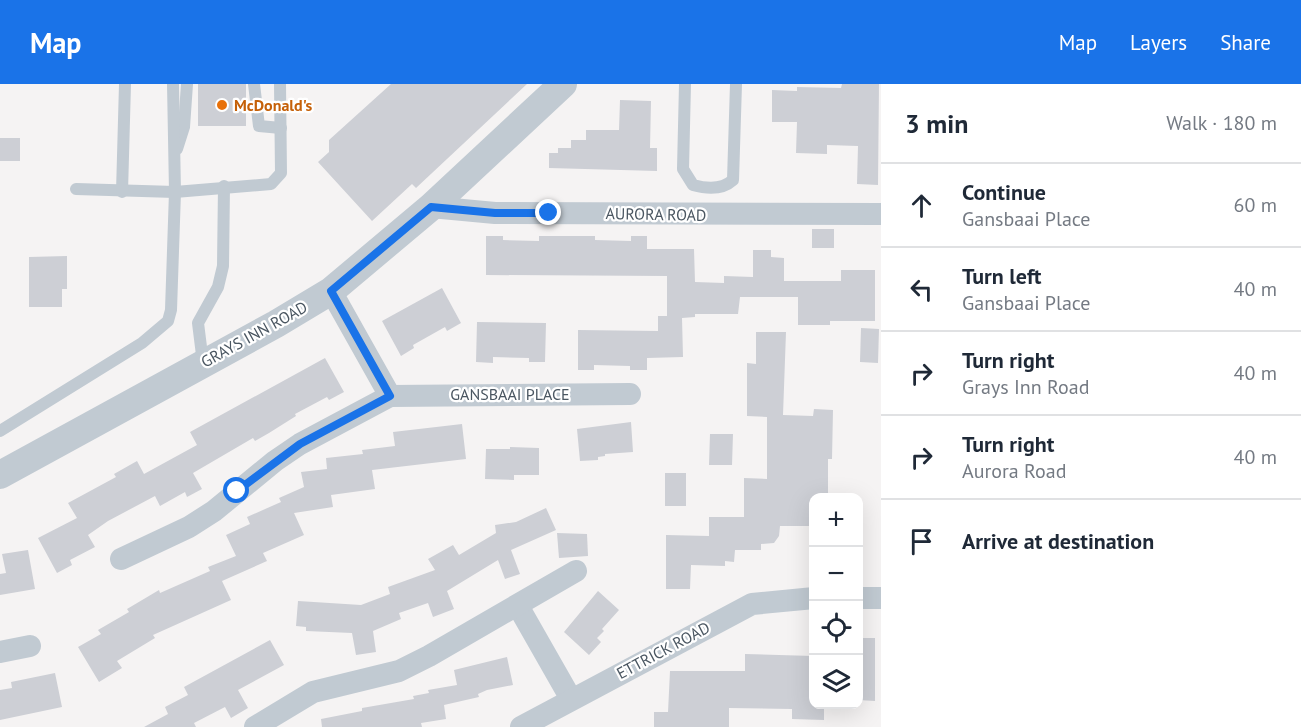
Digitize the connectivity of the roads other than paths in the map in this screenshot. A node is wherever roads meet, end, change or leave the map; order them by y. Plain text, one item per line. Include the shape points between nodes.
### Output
1 (125, 84) edge
2 (172, 84) edge
3 (187, 84) edge
4 (254, 84) edge
5 (280, 84) edge
6 (563, 84) edge
7 (686, 84) edge
8 (736, 84) edge
9 (281, 128) junction
10 (174, 158) junction
11 (224, 186) junction
12 (76, 189) dead end
13 (122, 192) junction
14 (175, 192) junction
15 (431, 207) junction
16 (881, 214) edge
17 (331, 291) junction
18 (203, 363) junction
19 (630, 394) dead end
20 (390, 396) junction
21 (0, 430) edge
22 (0, 475) edge
23 (121, 559) dead end
24 (576, 571) dead end
25 (809, 598) edge
26 (863, 598) edge
27 (881, 598) edge
28 (518, 606) junction
29 (30, 646) dead end
30 (0, 652) edge
31 (571, 699) junction
32 (279, 721) edge
33 (255, 727) edge
34 (520, 727) edge

1 - 13 lane
2 - 10 lane
3 - 10 lane via 184,127
4 - 9 lane via 259,126
5 - 9 lane
6 - 15 street, GRAYS INN ROAD
7 - 8 lane via 683,169 693,185 716,188 733,180
9 - 11 lane via 281,173 277,180 271,184
10 - 14 lane
11 - 14 lane
11 - 18 lane via 223,266 218,287 198,323
12 - 13 lane
13 - 14 lane
14 - 21 lane via 168,321 142,343
15 - 16 street, AURORA ROAD via 495,213
15 - 17 street, GRAYS INN ROAD
17 - 18 street, GRAYS INN ROAD
17 - 20 street
18 - 22 street, GRAYS INN ROAD
19 - 20 street, GANSBAAI PLACE
20 - 23 street, GANSBAAI PLACE via 300,444 197,522
24 - 28 street
25 - 31 street, ETTRICK ROAD via 752,604
26 - 27 street
28 - 31 street
28 - 32 street via 399,671 313,692
29 - 30 street
31 - 34 street, ETTRICK ROAD
32 - 33 street

